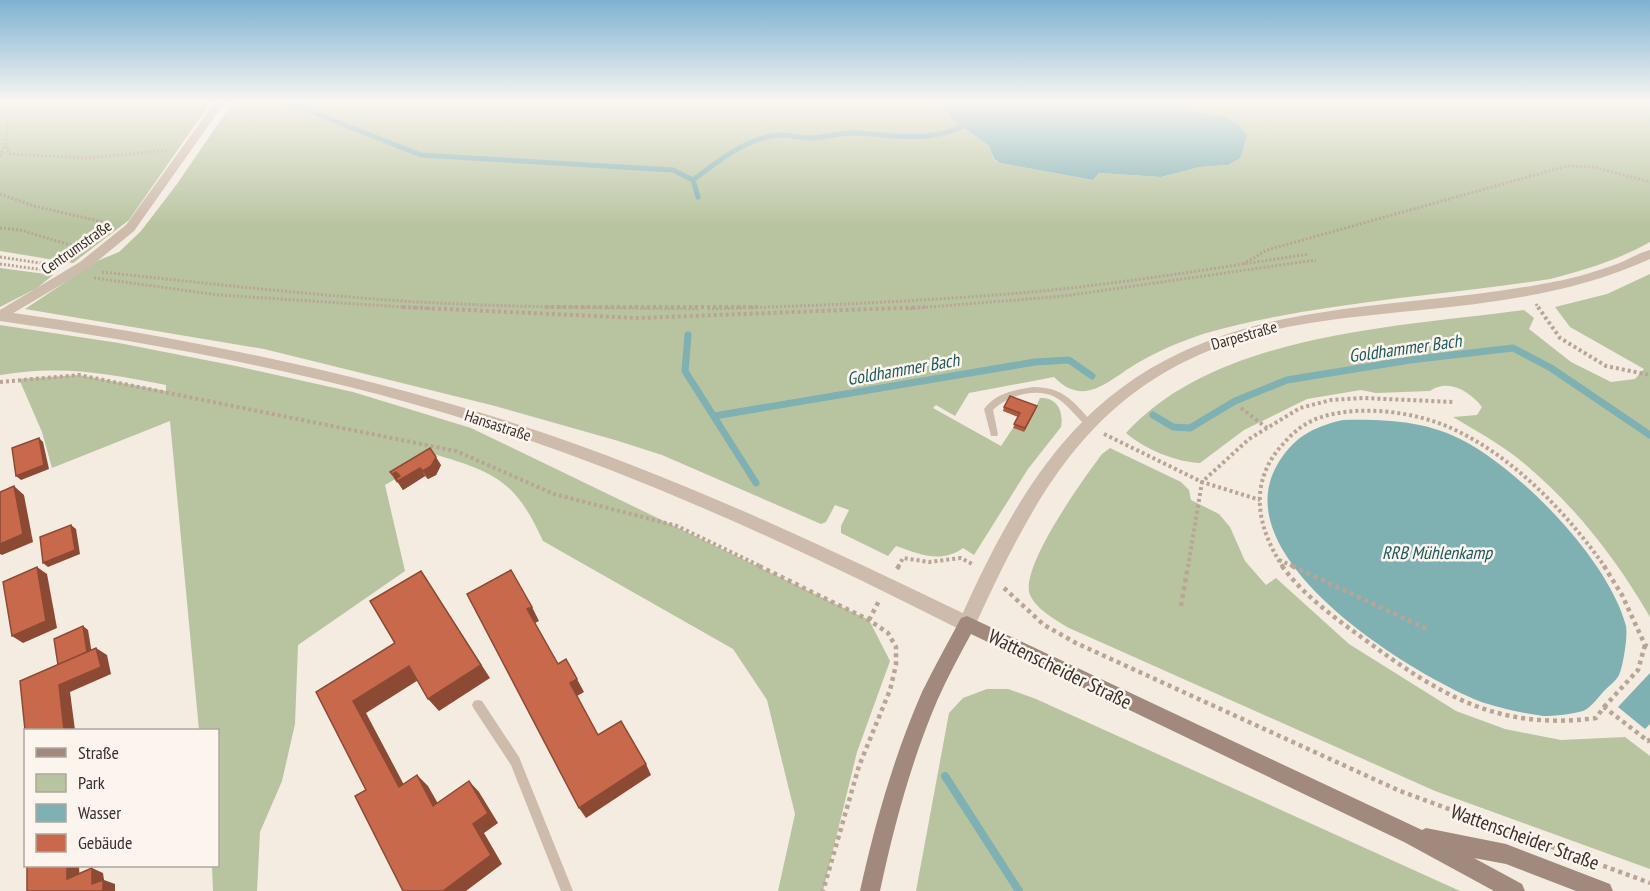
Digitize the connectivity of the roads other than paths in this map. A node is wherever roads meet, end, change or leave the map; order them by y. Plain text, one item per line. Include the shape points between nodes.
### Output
1 (191, 144) edge
2 (1650, 254) edge
3 (0, 316) edge
4 (1089, 424) junction
5 (994, 434) dead end
6 (967, 624) junction
7 (478, 705) dead end
8 (1411, 835) junction
9 (567, 891) edge
10 (870, 891) edge
11 (1515, 891) edge
12 (1603, 891) edge

1 - 3 street, Centrumstraße via 130,228 73,271
2 - 4 street, Darpestraße via 1592,278 1526,292 1322,317 1253,330 1207,345 1152,373
3 - 6 street, Hansastraße via 127,335 339,379 455,410 659,484 813,548
4 - 5 lane via 1065,399 1040,388 1001,396 988,409
4 - 6 street, Darpestraße via 1032,497 988,573
6 - 8 main road, Wattenscheider Straße
6 - 10 main road via 930,696 903,767
7 - 9 lane via 514,761
8 - 11 main road, Wattenscheider Straße
8 - 12 main road, Wattenscheider Straße via 1506,854

